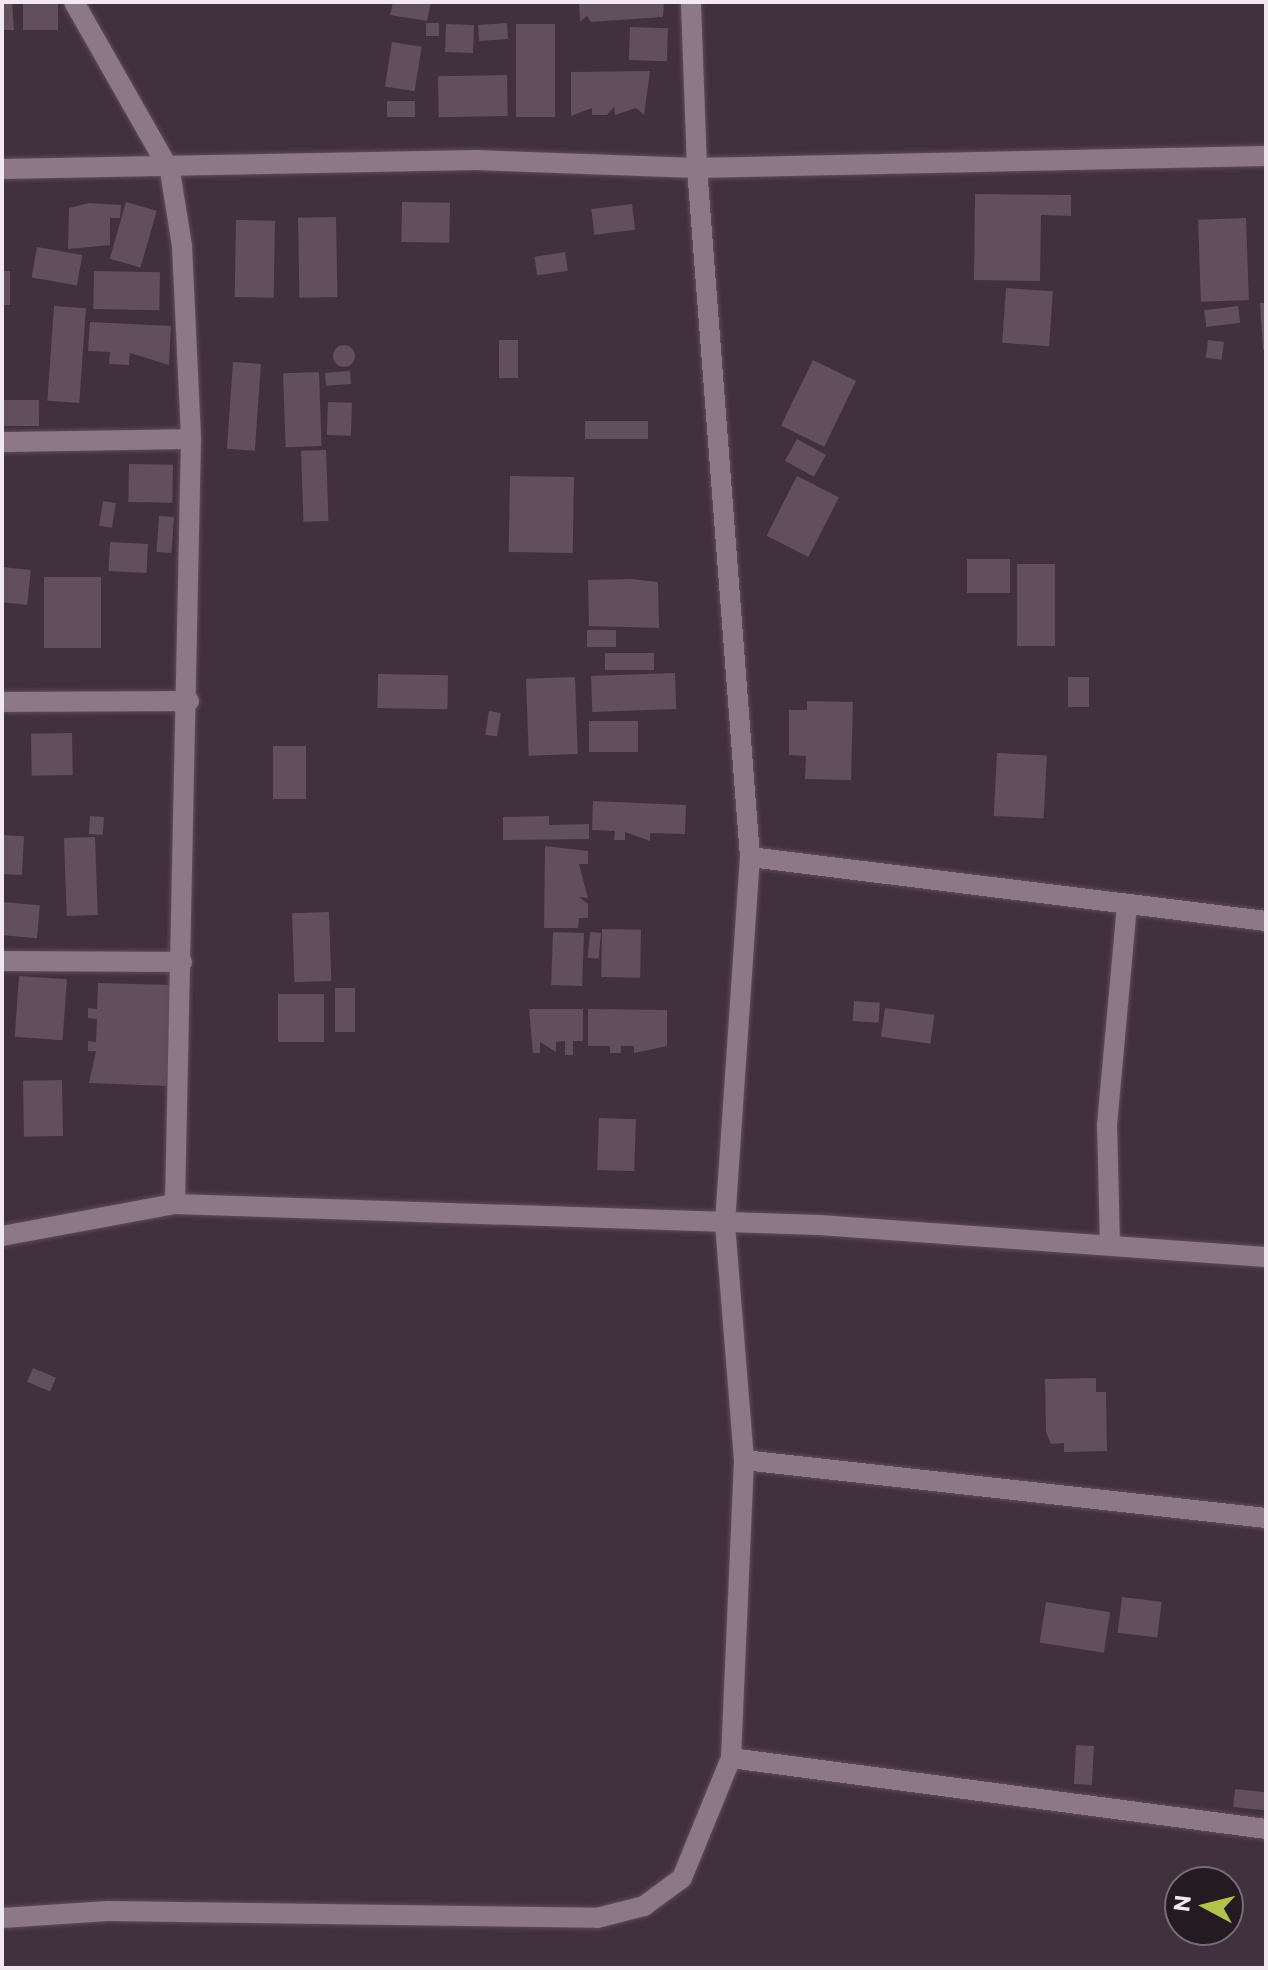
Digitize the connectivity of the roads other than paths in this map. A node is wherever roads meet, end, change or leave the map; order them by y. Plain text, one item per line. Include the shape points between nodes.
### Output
1 (74, 2) edge
2 (691, 2) edge
3 (1266, 156) edge
4 (697, 168) junction
5 (2, 169) edge
6 (170, 171) junction
7 (191, 439) junction
8 (2, 442) edge
9 (189, 701) junction
10 (2, 702) edge
11 (750, 857) junction
12 (1127, 905) junction
13 (1266, 921) edge
14 (2, 961) edge
15 (182, 962) junction
16 (175, 1204) junction
17 (725, 1223) junction
18 (2, 1236) edge
19 (1110, 1245) junction
20 (1266, 1257) edge
21 (744, 1460) junction
22 (1266, 1518) edge
23 (731, 1758) junction
24 (1266, 1829) edge
25 (2, 1918) edge

1 - 6 street
2 - 4 street
3 - 4 street
4 - 6 street via 476,160
4 - 11 street
5 - 6 street
6 - 7 street via 182,246
7 - 8 street
7 - 9 street
9 - 10 street
9 - 15 street
11 - 12 street
11 - 17 street
12 - 13 street
12 - 19 street via 1107,1125
14 - 15 street
15 - 16 street
16 - 17 street
16 - 18 street
17 - 19 street
17 - 21 street
19 - 20 street
21 - 22 street
21 - 23 street
23 - 24 street
23 - 25 street via 682,1878 644,1906 597,1918 122,1911

